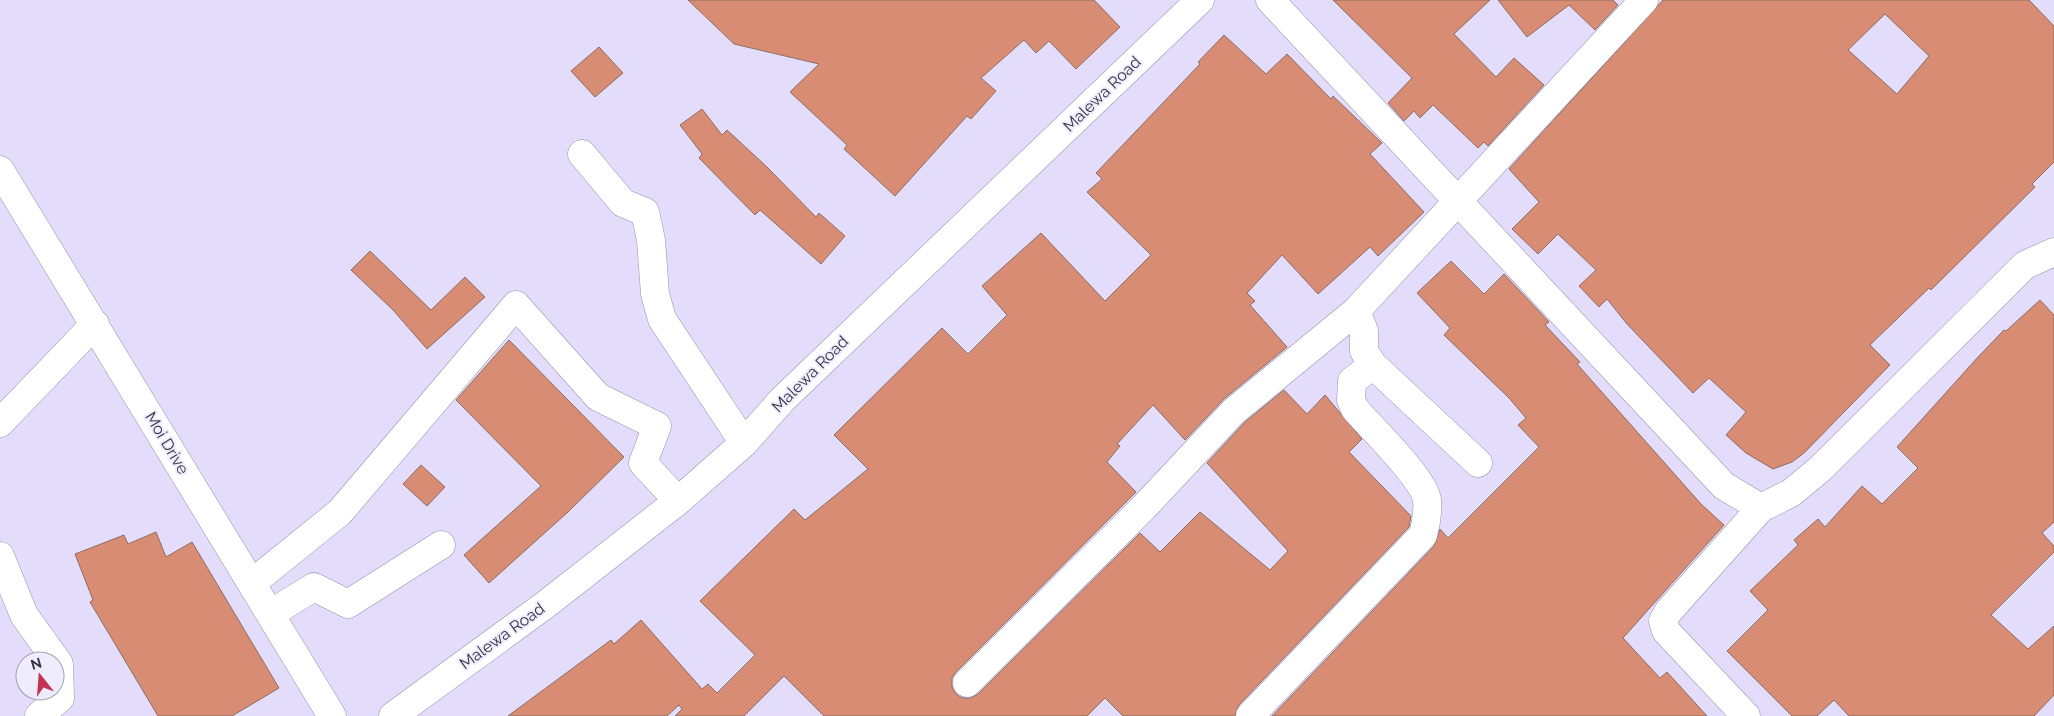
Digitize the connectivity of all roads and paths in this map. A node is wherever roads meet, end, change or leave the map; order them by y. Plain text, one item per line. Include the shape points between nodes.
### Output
1 (1200, 0) edge
2 (1270, 0) edge
3 (1644, 0) edge
4 (582, 154) dead end
5 (0, 170) edge
6 (1458, 199) junction
7 (2054, 252) edge
8 (1356, 311) junction
9 (95, 324) junction
10 (1373, 365) junction
11 (0, 423) edge
12 (744, 442) junction
13 (1478, 463) dead end
14 (678, 501) junction
15 (1761, 508) junction
16 (440, 545) dead end
17 (0, 556) edge
18 (252, 583) junction
19 (270, 614) junction
20 (966, 683) dead end
21 (67, 707) edge
22 (40, 716) edge
23 (332, 716) edge
24 (393, 716) edge
25 (1250, 716) edge
26 (1746, 716) edge

1 - 12 street, Malewa Road via 782,400
2 - 6 street
3 - 6 street
4 - 12 street via 623,203 645,212 652,240 654,294 662,318
5 - 9 street, Moi Drive
6 - 8 street
6 - 15 street via 1724,486
7 - 15 street via 2025,265 1820,469 1791,493
8 - 10 street via 1364,332 1364,351
8 - 20 street via 1234,411 1144,507
9 - 11 street
9 - 18 street, Moi Drive
10 - 13 street
10 - 25 street via 1352,381 1351,400 1354,409 1420,483 1427,499 1423,535
12 - 14 street, Malewa Road
14 - 18 street via 643,463 656,426 598,397 516,305 340,512
14 - 24 street, Malewa Road via 545,605
15 - 26 street via 1686,590 1663,621 1666,630
16 - 19 street via 348,604 314,587
17 - 21 street via 24,615 59,664
18 - 19 street, Moi Drive
19 - 23 street, Moi Drive
21 - 22 street

